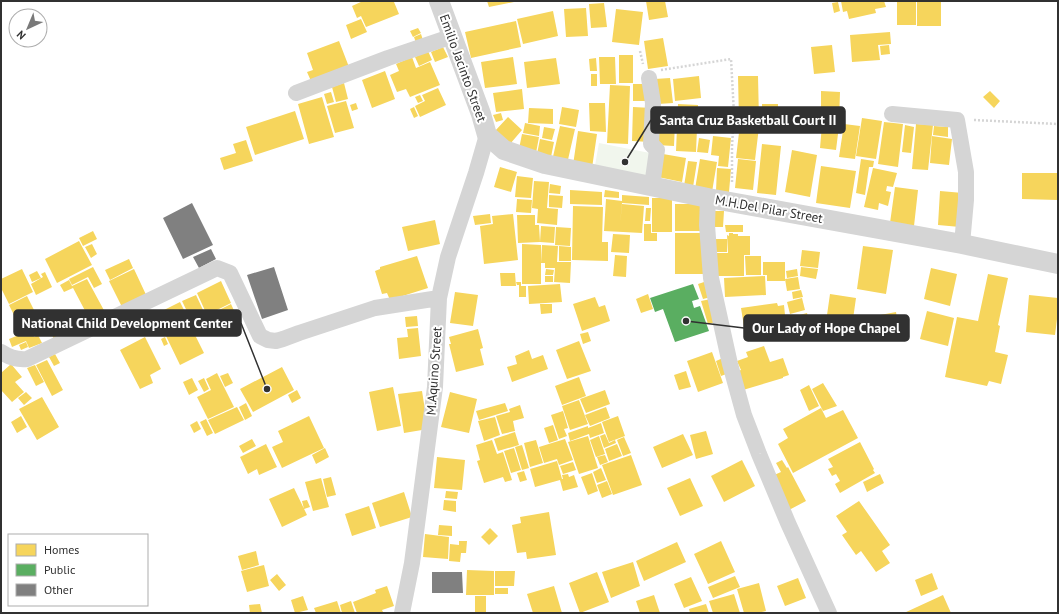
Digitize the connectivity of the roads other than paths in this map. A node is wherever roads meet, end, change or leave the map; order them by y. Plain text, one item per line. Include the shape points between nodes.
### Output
1 (439, 1) edge
2 (453, 36) junction
3 (651, 71) road end
4 (296, 93) dead end
5 (892, 114) dead end
6 (487, 135) junction
7 (652, 186) junction
8 (708, 198) junction
9 (962, 244) junction
10 (1058, 264) edge
11 (439, 298) junction
12 (1, 352) edge
13 (402, 613) edge
14 (829, 613) edge

1 - 2 street, Emilio Jacinto Street
2 - 4 street
2 - 6 street, Emilio Jacinto Street
3 - 7 street via 651,144 657,150
5 - 9 street via 957,120 966,172
6 - 7 street, M.H.Del Pilar Street via 504,150 545,164
6 - 11 street, M.Aquino Street via 448,257
7 - 8 street, M.H.Del Pilar Street
8 - 9 street, M.H.Del Pilar Street
8 - 14 street via 707,225 711,278 744,415 788,523
9 - 10 street, M.H.Del Pilar Street
11 - 12 street via 375,308 283,339 268,340 260,336 230,273 217,268 27,359 17,360
11 - 13 street, M.Aquino Street via 435,387 412,564

